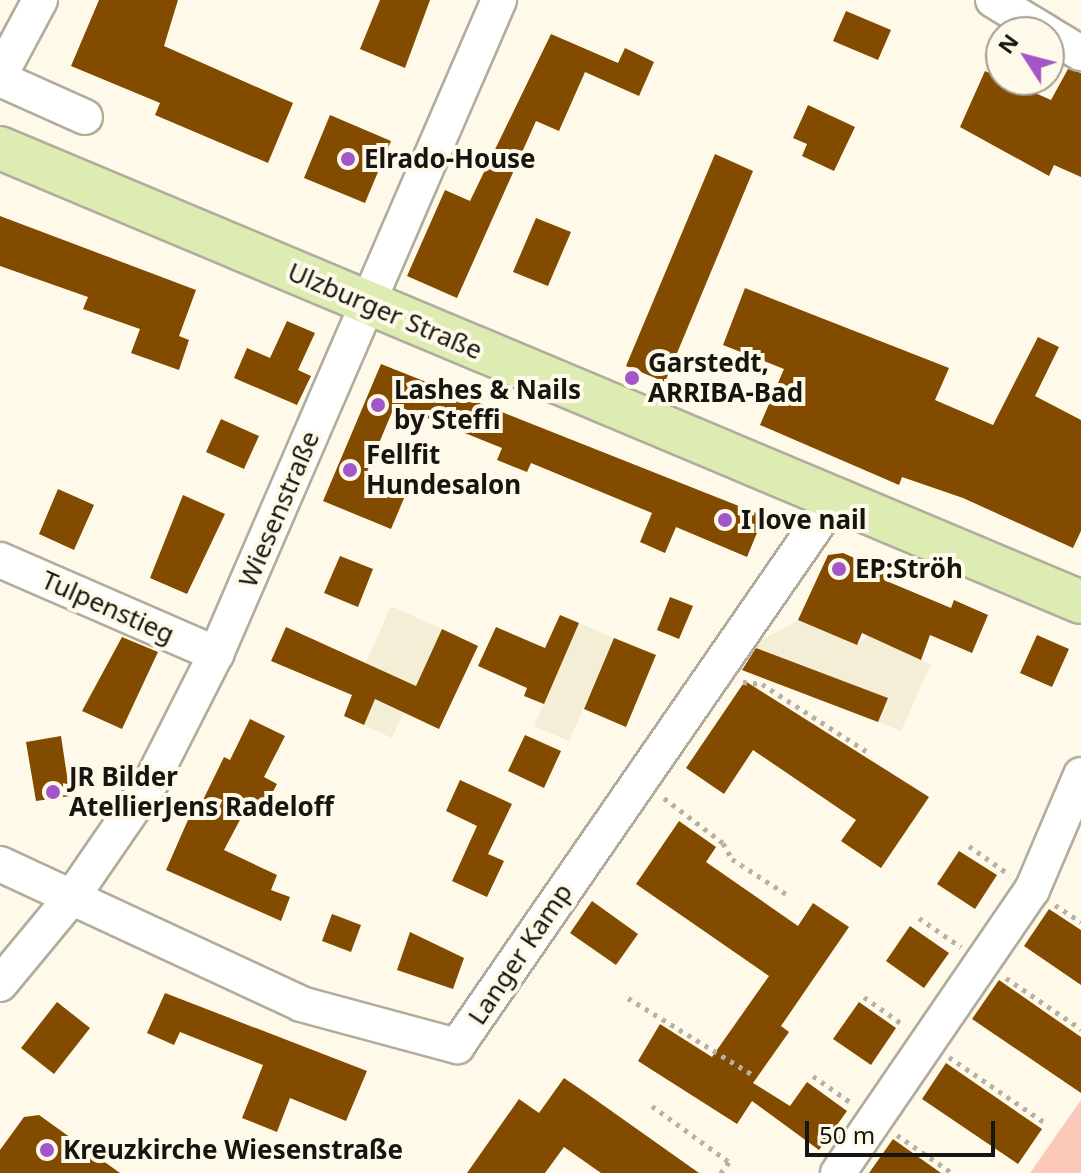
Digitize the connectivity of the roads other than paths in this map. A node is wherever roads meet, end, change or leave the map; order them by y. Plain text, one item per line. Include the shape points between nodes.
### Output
1 (40, 0) edge
2 (499, 0) edge
3 (993, 0) edge
4 (1020, 16) edge
5 (0, 77) edge
6 (85, 117) dead end
7 (0, 148) edge
8 (367, 305) junction
9 (836, 497) junction
10 (0, 560) edge
11 (1081, 602) edge
12 (216, 654) junction
13 (1081, 775) edge
14 (0, 864) edge
15 (72, 897) junction
16 (0, 984) edge
17 (838, 1173) edge

1 - 5 street
2 - 8 street, Wiesenstraße
3 - 4 street
5 - 6 street
7 - 8 main road, Ulzburger Straße
8 - 9 main road, Ulzburger Straße
8 - 12 street, Wiesenstraße
9 - 11 main road, Ulzburger Straße
9 - 15 street, Langer Kamp via 457,1046 301,1004
10 - 12 street, Tulpenstieg
12 - 15 street, Wiesenstraße via 151,782
13 - 17 street via 1032,890
14 - 15 street, Langer Kamp
15 - 16 street, Wiesenstraße

